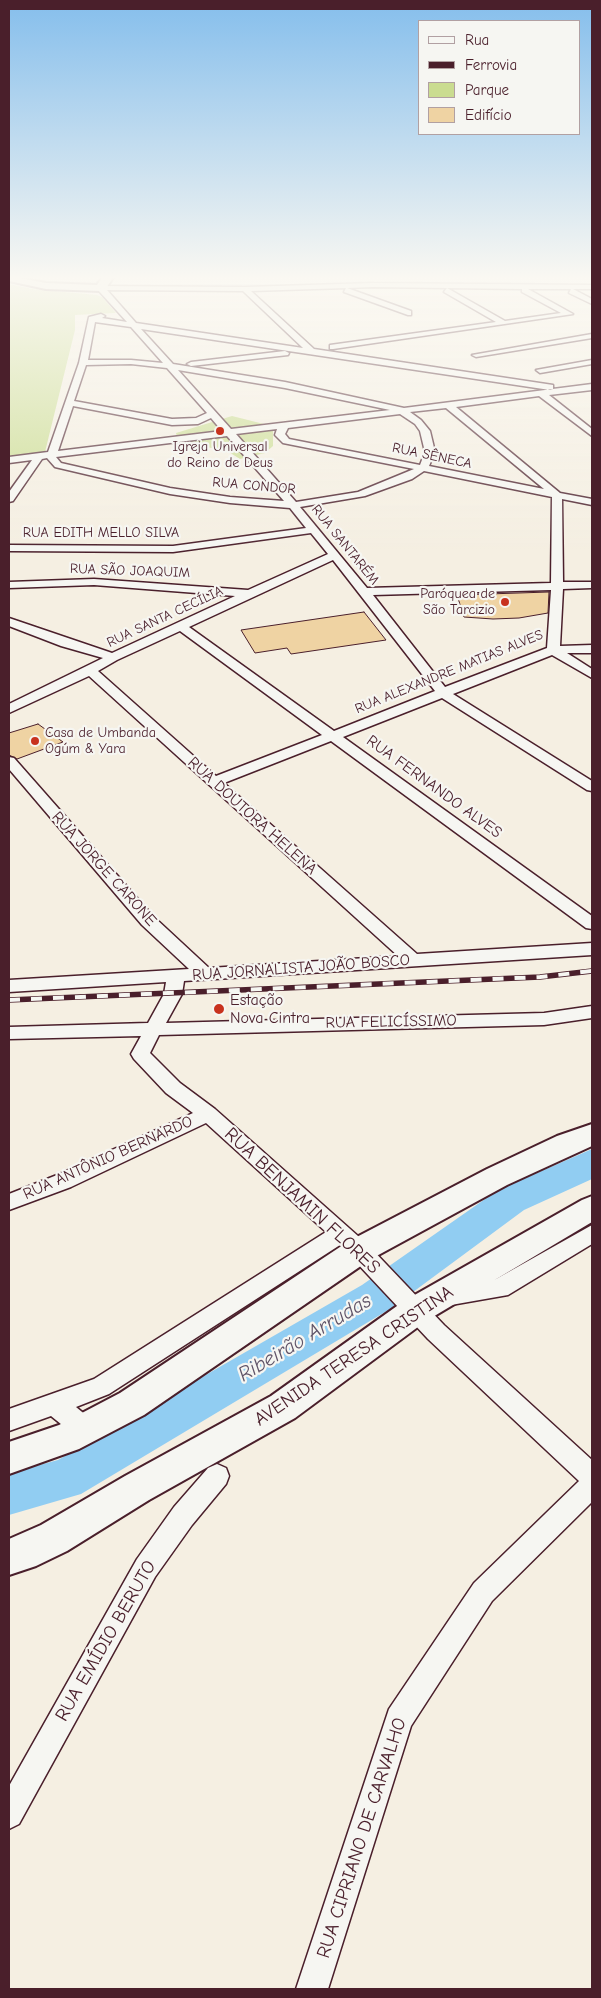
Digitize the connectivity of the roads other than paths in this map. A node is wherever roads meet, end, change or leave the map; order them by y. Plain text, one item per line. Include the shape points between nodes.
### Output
1 (81, 369) edge
2 (174, 369) edge
3 (190, 369) edge
4 (436, 369) edge
5 (545, 369) edge
6 (540, 370) dead end
7 (592, 387) edge
8 (572, 390) junction
9 (542, 394) junction
10 (69, 403) junction
11 (447, 404) junction
12 (401, 410) junction
13 (211, 414) junction
14 (285, 426) junction
15 (230, 433) junction
16 (592, 433) edge
17 (51, 457) junction
18 (38, 458) junction
19 (9, 460) edge
20 (423, 468) junction
21 (557, 495) junction
22 (9, 499) edge
23 (592, 502) edge
24 (293, 505) junction
25 (313, 530) junction
26 (9, 548) edge
27 (335, 555) junction
28 (9, 585) edge
29 (592, 585) edge
30 (557, 586) junction
31 (365, 592) junction
32 (250, 594) junction
33 (9, 622) edge
34 (182, 627) junction
35 (26, 629) junction
36 (9, 636) edge
37 (592, 649) edge
38 (553, 650) junction
39 (113, 657) junction
40 (90, 671) junction
41 (592, 674) edge
42 (443, 693) junction
43 (9, 709) edge
44 (333, 734) junction
45 (9, 761) edge
46 (214, 782) junction
47 (592, 788) edge
48 (592, 924) edge
49 (592, 949) edge
50 (414, 961) junction
51 (204, 973) junction
52 (176, 976) junction
53 (9, 986) edge
54 (592, 1012) edge
55 (153, 1027) junction
56 (9, 1033) edge
57 (208, 1114) junction
58 (592, 1135) edge
59 (9, 1202) edge
60 (592, 1208) edge
61 (592, 1234) edge
62 (357, 1248) junction
63 (419, 1304) junction
64 (206, 1336) junction
65 (54, 1404) junction
66 (9, 1420) edge
67 (85, 1429) junction
68 (9, 1458) edge
69 (218, 1476) dead end
70 (592, 1476) edge
71 (592, 1485) edge
72 (9, 1557) edge
73 (9, 1814) edge
74 (312, 1989) edge

1 - 10 street
2 - 13 street, RUA SANTARÉM
3 - 12 street
4 - 8 street
5 - 6 street
7 - 8 street
8 - 9 street
9 - 11 street
9 - 16 street
10 - 13 street via 172,422 198,421
10 - 17 street
11 - 12 street
11 - 21 street
12 - 14 street
12 - 20 street via 418,422 425,432 430,452
13 - 15 street, RUA SANTARÉM
14 - 15 street
14 - 20 street, RUA SÊNECA via 280,436 286,441
15 - 17 street
15 - 24 street, RUA SANTARÉM
17 - 18 street
17 - 24 street, RUA CONDOR via 58,465 170,491
18 - 19 street
18 - 22 street
20 - 21 street, RUA SÊNECA
20 - 24 street, RUA CONDOR via 408,477 360,494
21 - 23 street, RUA SÊNECA
21 - 30 street, RUA ALEXANDRE MATIAS ALVES
24 - 25 street, RUA SANTARÉM
25 - 26 street, RUA EDITH MELLO SILVA via 173,549
25 - 27 street, RUA SANTARÉM
27 - 31 street, RUA SANTARÉM
27 - 32 street, RUA SANTA CECÍLIA
28 - 32 street, RUA SÃO JOAQUIM via 94,582
29 - 30 street
30 - 31 street
30 - 38 street, RUA ALEXANDRE MATIAS ALVES
31 - 42 street, RUA SANTARÉM
32 - 34 street, RUA SANTA CECÍLIA
33 - 35 street
34 - 39 street, RUA SANTA CECÍLIA
34 - 44 street, RUA FERNANDO ALVES
35 - 36 street
35 - 39 street
37 - 38 street
38 - 41 street
38 - 42 street, RUA ALEXANDRE MATIAS ALVES
39 - 40 street, RUA SANTA CECÍLIA
40 - 43 street, RUA SANTA CECÍLIA
40 - 46 street, RUA DOUTORA HELENA
42 - 44 street, RUA ALEXANDRE MATIAS ALVES
42 - 47 street, RUA SANTARÉM
44 - 46 street, RUA ALEXANDRE MATIAS ALVES
44 - 48 street, RUA FERNANDO ALVES
45 - 51 street, RUA JORGE CARONE via 148,921
46 - 50 street, RUA DOUTORA HELENA
49 - 50 street, RUA JORNALISTA JOÃO BOSCO
50 - 51 street, RUA JORNALISTA JOÃO BOSCO
51 - 52 street, RUA JORNALISTA JOÃO BOSCO
52 - 53 street, RUA JORNALISTA JOÃO BOSCO
52 - 55 street via 173,994
54 - 55 street, RUA FELICÍSSIMO via 544,1019
55 - 56 street, RUA FELICÍSSIMO
55 - 57 street, RUA BENJAMIN FLORES via 140,1054 173,1088
57 - 59 street, RUA ANTÔNIO BERNARDO via 64,1181
57 - 62 street, RUA BENJAMIN FLORES
58 - 62 main road via 497,1177
60 - 63 main road, AVENIDA TERESA CRISTINA
61 - 63 street via 500,1288
62 - 63 street, RUA BENJAMIN FLORES
62 - 64 main road via 290,1281
63 - 70 street, RUA BENJAMIN FLORES
63 - 72 main road, AVENIDA TERESA CRISTINA via 283,1406 54,1538
64 - 65 street via 101,1387
64 - 67 main road via 132,1404
65 - 66 street
65 - 67 street
67 - 68 main road
69 - 73 street, RUA EMÍDIO BERUTO via 183,1516 146,1568
71 - 74 street, RUA CIPRIANO DE CARVALHO via 483,1592 399,1719

